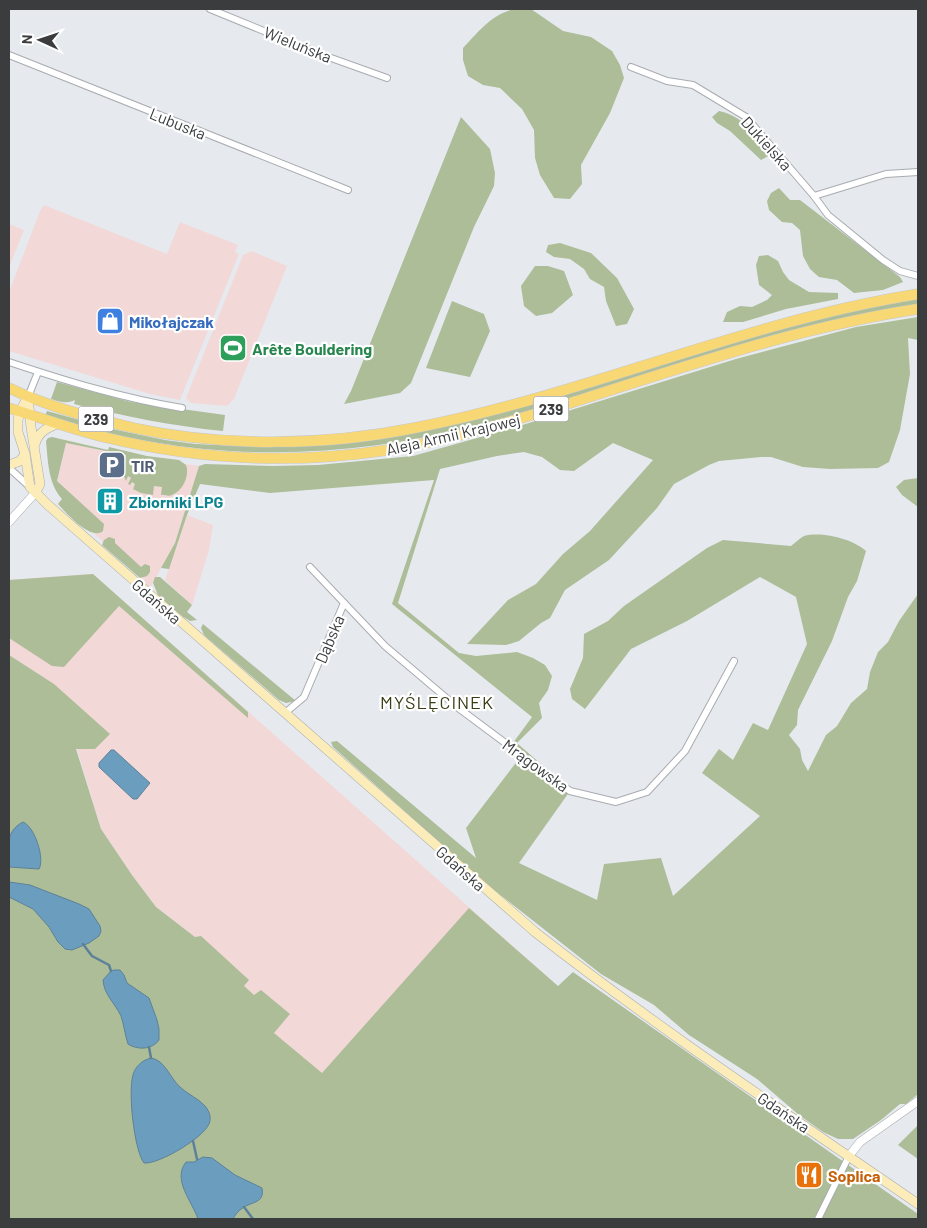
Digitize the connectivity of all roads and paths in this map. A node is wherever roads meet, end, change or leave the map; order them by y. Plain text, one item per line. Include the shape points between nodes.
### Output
1 (210, 9) edge
2 (9, 56) edge
3 (631, 67) dead end
4 (387, 78) dead end
5 (918, 172) edge
6 (348, 190) dead end
7 (814, 196) junction
8 (918, 276) edge
9 (918, 294) edge
10 (918, 309) edge
11 (9, 362) edge
12 (38, 372) junction
13 (9, 388) edge
14 (28, 397) junction
15 (9, 408) edge
16 (182, 408) dead end
17 (25, 413) junction
18 (56, 424) junction
19 (34, 447) junction
20 (25, 454) junction
21 (9, 466) edge
22 (33, 490) junction
23 (9, 522) edge
24 (310, 567) dead end
25 (344, 604) junction
26 (734, 661) dead end
27 (285, 713) junction
28 (918, 1101) edge
29 (849, 1156) junction
30 (918, 1204) edge
31 (818, 1219) edge

1 - 4 street, Wieluńska
2 - 6 street, Lubuska
3 - 7 street, Dukielska via 667,81 693,85 746,117
5 - 7 street via 886,174
7 - 8 street, Dukielska via 828,215 883,260 900,271
9 - 14 main road, Aleja Armii Krajowej / 239 via 794,320 479,414 368,436 281,441 195,438 112,423
10 - 18 main road, Aleja Armii Krajowej / 239 via 803,333 484,429 379,451 285,458 210,455 138,444
11 - 12 street
12 - 14 street
12 - 16 street via 133,400
13 - 14 main road, Aleja Armii Krajowej / 239
14 - 17 main road
15 - 17 main road, Aleja Armii Krajowej / 239
17 - 18 main road, Aleja Armii Krajowej / 239
17 - 19 main road
17 - 20 main road via 17,429
18 - 19 main road via 39,434
19 - 22 main road via 40,484
20 - 21 main road
20 - 22 main road
21 - 22 street, Gdańska
22 - 23 street
22 - 27 main road, Gdańska
24 - 25 street, Dąbska
25 - 26 street, Mrągowska via 385,646 457,707 570,791 616,802 647,792 685,751
25 - 27 street, Dąbska via 304,697
27 - 29 main road, Gdańska via 488,892 596,980
28 - 29 street via 860,1142
29 - 30 main road, Gdańska
29 - 31 street

